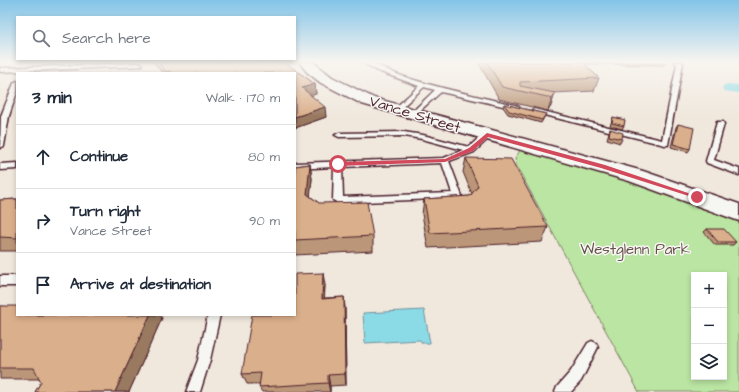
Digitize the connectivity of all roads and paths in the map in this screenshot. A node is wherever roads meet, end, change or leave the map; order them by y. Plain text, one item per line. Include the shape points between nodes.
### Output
1 (327, 80) edge
2 (352, 80) edge
3 (413, 80) edge
4 (677, 80) edge
5 (424, 84) junction
6 (16, 86) edge
7 (440, 88) junction
8 (410, 107) junction
9 (720, 124) dead end
10 (2, 128) edge
11 (339, 135) dead end
12 (479, 142) junction
13 (0, 146) edge
14 (445, 160) junction
15 (338, 164) junction
16 (16, 166) edge
17 (296, 166) edge
18 (0, 167) edge
19 (739, 172) edge
20 (739, 198) edge
21 (739, 213) edge
22 (0, 281) edge
23 (16, 281) edge
24 (214, 316) edge
25 (592, 347) dead end
26 (193, 392) edge
27 (562, 392) edge

1 - 8 street, Vance Street via 368,101
2 - 8 street, Vance Street
3 - 5 lane
4 - 7 lane via 665,143
5 - 7 lane
5 - 8 lane
6 - 10 lane
7 - 8 lane
8 - 12 street, Vance Street
8 - 20 street, Vance Street via 657,168
9 - 19 lane via 710,161
10 - 13 lane
11 - 12 lane via 404,134
12 - 14 lane
12 - 21 street, Vance Street via 636,176
14 - 15 lane
14 - 15 lane via 457,196 338,200
15 - 17 lane
16 - 18 lane
22 - 23 lane
24 - 26 lane via 204,360
25 - 27 lane via 576,376

